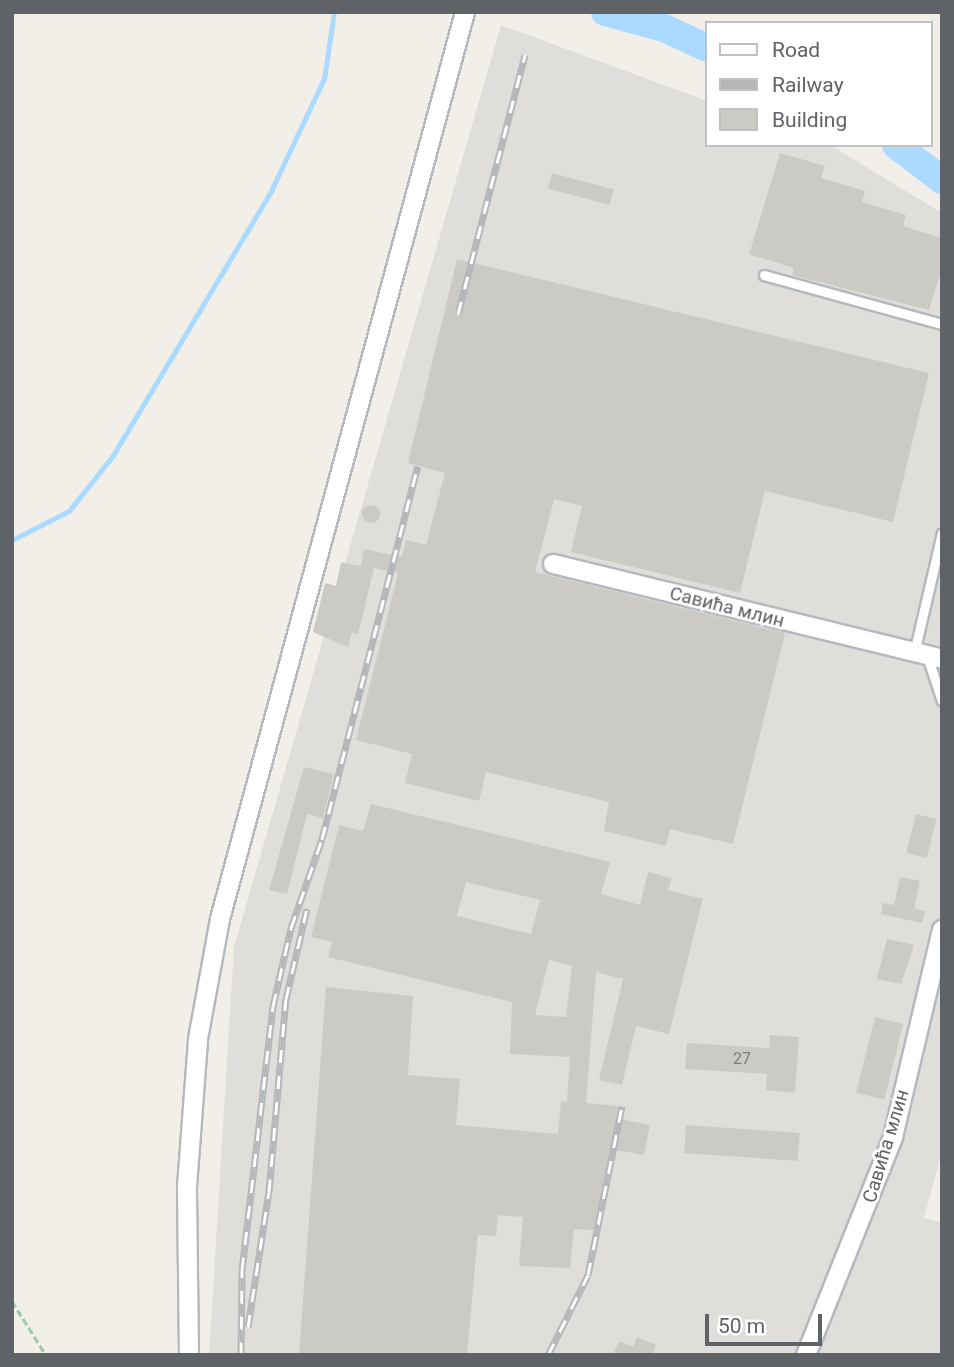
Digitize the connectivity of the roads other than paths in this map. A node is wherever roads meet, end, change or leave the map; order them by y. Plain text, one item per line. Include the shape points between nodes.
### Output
1 (465, 12) edge
2 (764, 275) dead end
3 (942, 324) edge
4 (942, 533) edge
5 (553, 564) dead end
6 (928, 656) edge
7 (942, 701) edge
8 (942, 930) edge
9 (189, 1355) edge
10 (806, 1355) edge

1 - 9 street via 220,919 198,1039 188,1174
2 - 3 lane
4 - 6 lane
5 - 6 street, Савића млин
6 - 7 lane
8 - 10 street, Савића млин via 893,1137

